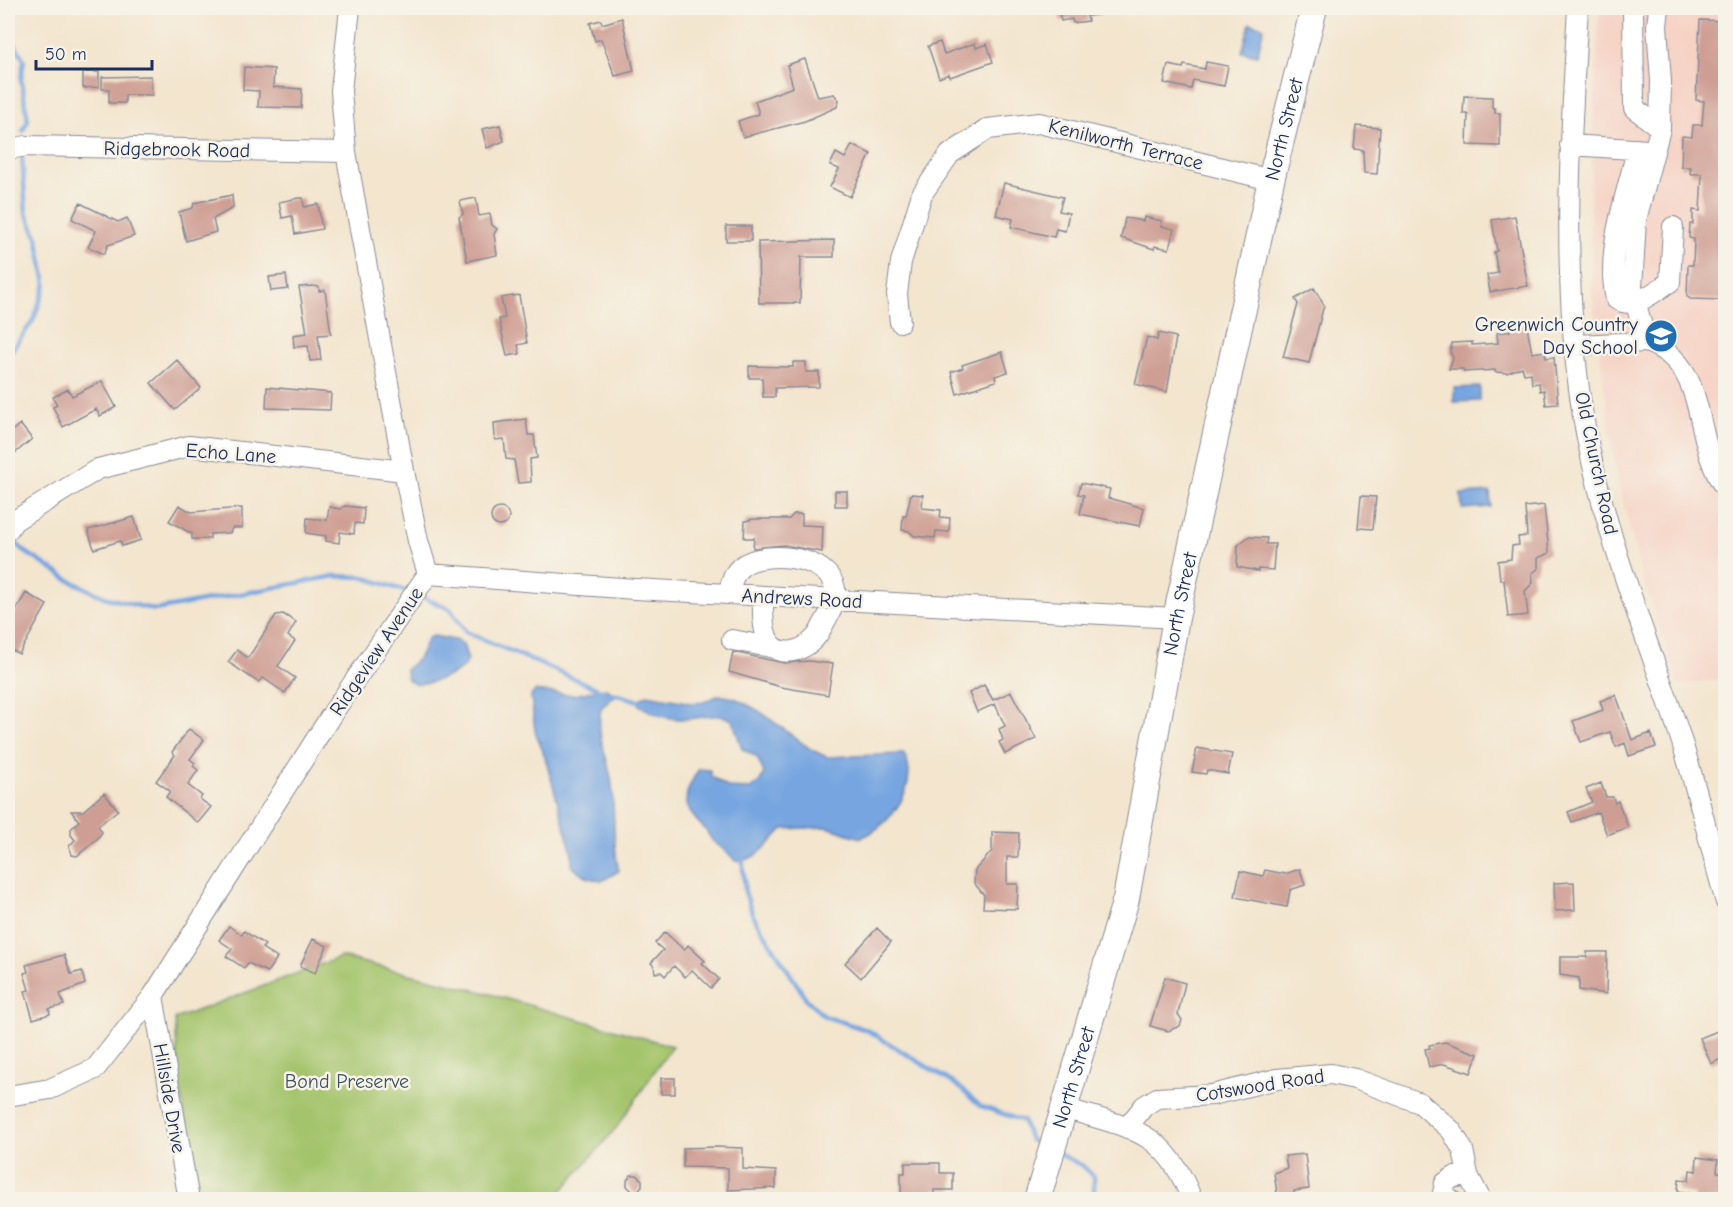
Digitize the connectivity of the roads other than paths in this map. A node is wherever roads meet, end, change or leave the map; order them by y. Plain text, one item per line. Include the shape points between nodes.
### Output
1 (350, 8) edge
2 (1314, 8) edge
3 (1578, 8) edge
4 (1633, 8) edge
5 (1659, 8) edge
6 (1660, 128) junction
7 (1570, 144) junction
8 (8, 149) edge
9 (1646, 150) junction
10 (346, 152) junction
11 (1271, 180) junction
12 (1673, 227) dead end
13 (1636, 303) junction
14 (900, 322) dead end
15 (1646, 342) junction
16 (1575, 345) junction
17 (404, 471) junction
18 (1725, 489) edge
19 (11, 526) edge
20 (419, 587) junction
21 (728, 594) junction
22 (762, 596) junction
23 (835, 600) junction
24 (1176, 618) junction
25 (732, 640) dead end
26 (776, 648) junction
27 (1725, 902) edge
28 (153, 996) junction
29 (8, 1096) edge
30 (1064, 1108) junction
31 (1127, 1128) junction
32 (1468, 1175) junction
33 (189, 1200) edge
34 (1036, 1200) edge
35 (1192, 1200) edge
36 (1451, 1200) edge
37 (1481, 1200) edge

1 - 10 street, Ridgeview Avenue via 341,91
2 - 11 main road, North Street
3 - 7 street, Old Church Road
4 - 6 street via 1634,108
5 - 6 street
6 - 9 street
7 - 9 street
7 - 16 street, Old Church Road via 1568,228
8 - 10 street, Ridgebrook Road via 27,146
9 - 13 street via 1617,238 1613,279 1616,299 1625,304
10 - 17 street, Ridgeview Avenue
11 - 14 street, Kenilworth Terrace via 1039,123 988,129 951,154 922,194 901,262 897,294
11 - 24 main road, North Street
12 - 13 street via 1670,282
13 - 15 street
15 - 16 street
15 - 18 street via 1663,348 1686,371 1710,457
16 - 27 street, Old Church Road via 1583,416 1604,508 1637,618 1676,726
17 - 19 street, Echo Lane via 189,446 98,469
17 - 20 street, Ridgeview Avenue via 418,541
20 - 21 street, Andrews Road
20 - 28 street, Ridgeview Avenue via 332,714
21 - 22 street, Andrews Road
21 - 23 street via 734,575 744,564 792,559 809,561 826,571
22 - 23 street, Andrews Road
22 - 26 street via 767,639
23 - 24 street, Andrews Road
23 - 26 street via 809,646 786,651
24 - 30 main road, North Street via 1126,899
25 - 26 street
28 - 29 street, Ridgeview Avenue via 95,1069 50,1089
28 - 33 street, Hillside Drive
30 - 31 street
30 - 34 main road, North Street
31 - 32 street, Cotswood Road via 1144,1106 1157,1098 1212,1095 1277,1079 1332,1074 1420,1103 1451,1130 1462,1150
31 - 35 street via 1158,1143 1180,1173
32 - 36 street via 1444,1183 1443,1193
32 - 37 street, Cotswood Road

